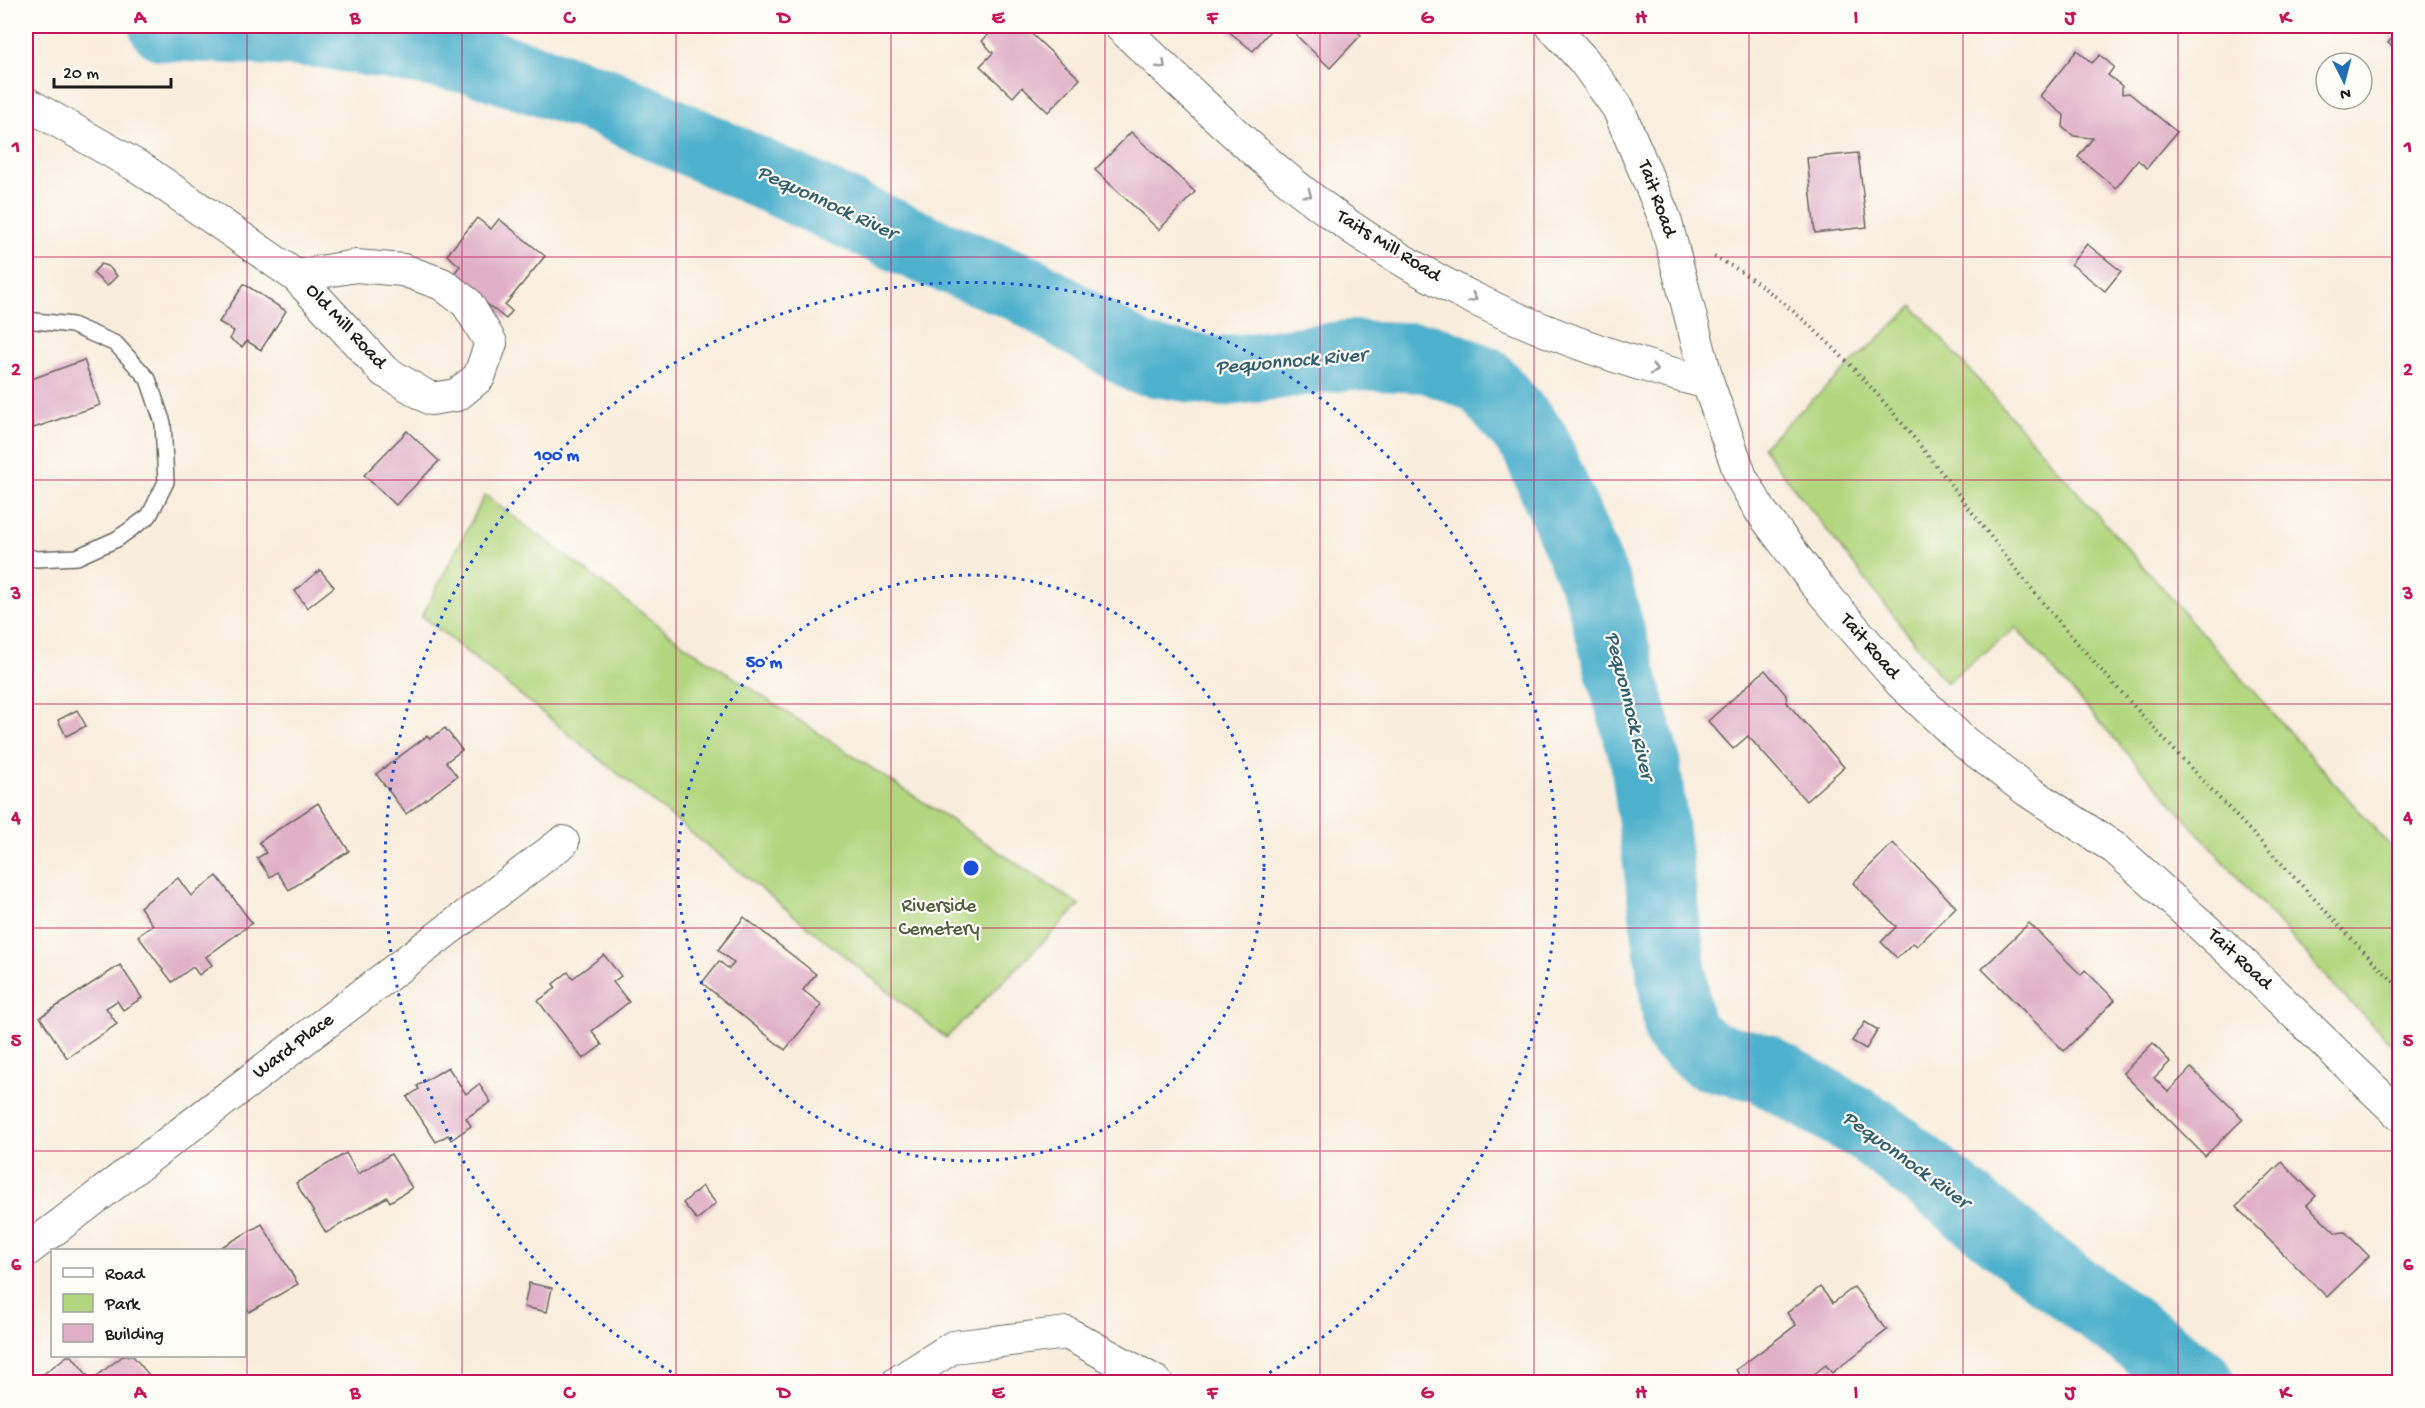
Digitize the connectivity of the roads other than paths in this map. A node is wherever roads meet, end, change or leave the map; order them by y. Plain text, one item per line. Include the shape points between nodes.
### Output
1 (1120, 26) edge
2 (1552, 26) edge
3 (26, 103) edge
4 (296, 276) junction
5 (26, 320) edge
6 (1708, 383) junction
7 (26, 556) edge
8 (563, 842) dead end
9 (2400, 1115) edge
10 (26, 1251) edge
11 (898, 1383) edge
12 (1156, 1383) edge

1 -> 6 street, Taits Mill Road via 1274,168 1366,238 1467,295 1554,335 1640,366
2 - 6 street, Tait Road via 1618,108 1640,156 1673,244
3 - 4 street, Old Mill Road via 142,169
4 - 4 street, Old Mill Road via 384,371 431,399 457,395 479,377 491,344 467,303 442,285 403,270 356,266
5 - 7 lane via 72,325 116,344 148,379 163,423 166,482 149,516 117,539 77,557 36,560
6 - 9 street, Tait Road via 1741,477 1760,510 1814,582 1900,682 1964,742 2028,791 2116,849 2234,955
8 - 10 street, Ward Place
11 - 12 street via 952,1347 1067,1333

